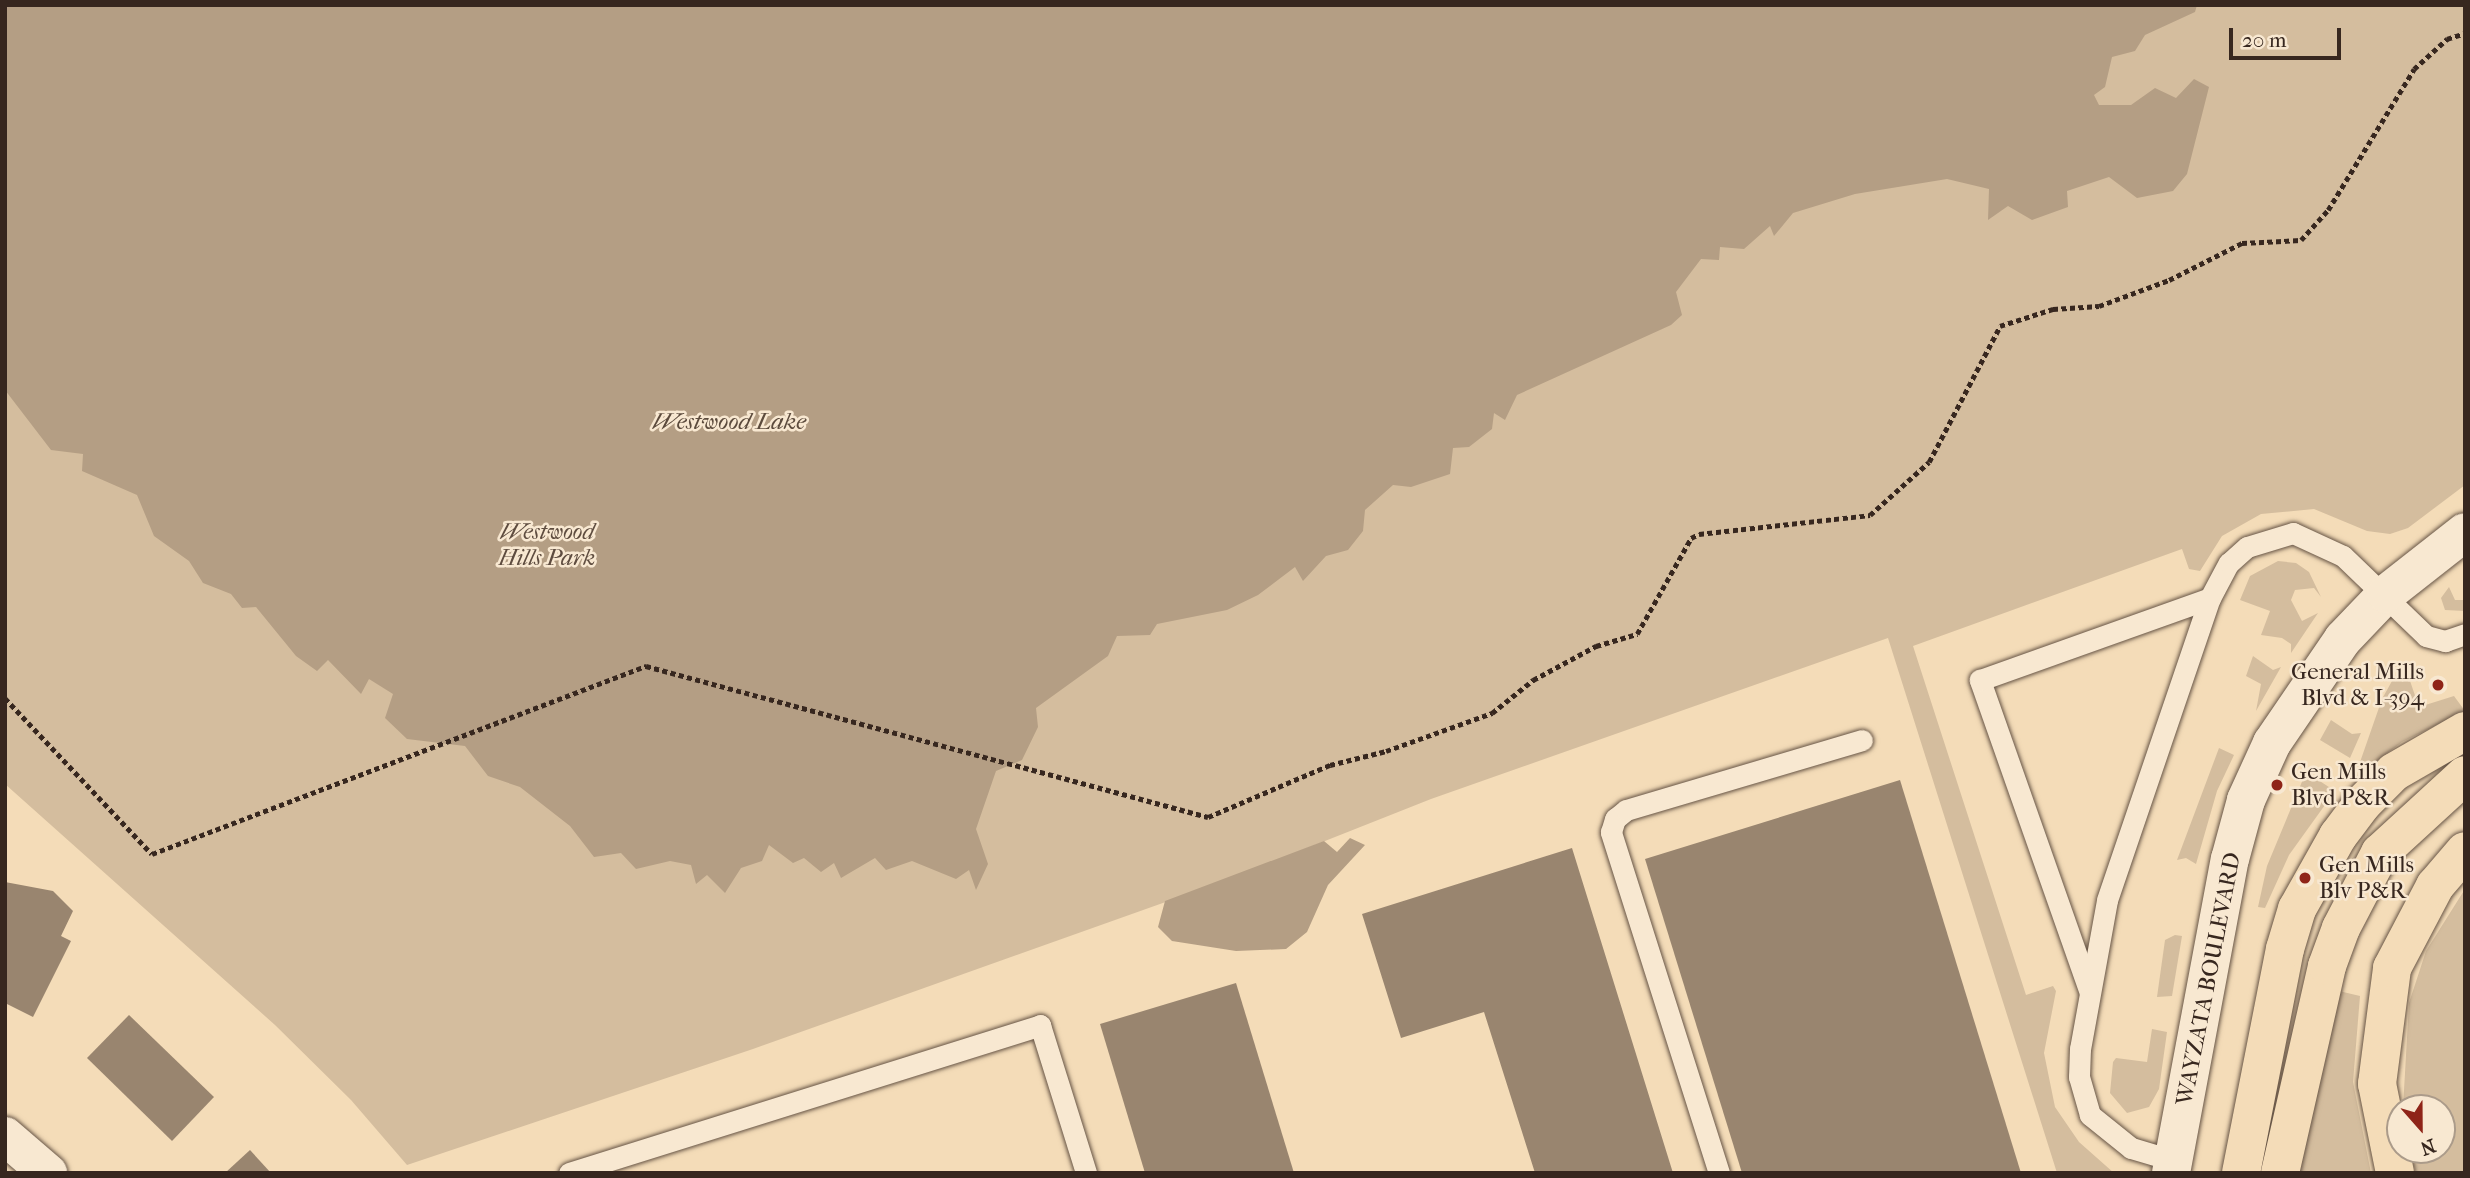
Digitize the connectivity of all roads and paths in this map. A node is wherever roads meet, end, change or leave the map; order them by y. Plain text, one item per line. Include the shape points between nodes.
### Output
1 (2465, 33) edge
2 (2465, 532) edge
3 (2386, 594) junction
4 (2210, 597) junction
5 (2465, 634) edge
6 (5, 698) edge
7 (2465, 731) edge
8 (1863, 740) dead end
9 (2465, 775) edge
10 (2465, 851) edge
11 (2090, 992) junction
12 (5, 1136) edge
13 (2173, 1167) edge
14 (48, 1173) edge
15 (569, 1173) edge
16 (1086, 1173) edge
17 (1719, 1173) edge
18 (2241, 1173) edge
19 (2280, 1173) edge
20 (2395, 1173) edge

1 - 6 path via 2447,39 2414,69 2328,210 2301,240 2242,243 2169,280 2099,306 2053,309 2000,326 1929,462 1870,515 1699,534 1691,538 1637,634 1596,646 1492,713 1330,765 1208,817 646,666 152,854
2 - 3 street, WAYZATA BOULEVARD
3 - 4 lane via 2343,556 2293,533 2247,547 2229,563
3 - 5 lane via 2426,636 2445,641
3 - 13 street, WAYZATA BOULEVARD via 2309,684 2272,743 2246,800 2209,952
4 - 11 lane via 2107,900
4 - 11 lane via 1980,680
7 - 18 highway via 2395,772 2362,804 2303,898 2285,949
8 - 17 lane via 1626,810 1615,819 1611,832
9 - 19 highway via 2380,853 2345,919 2327,965
10 - 20 highway via 2435,886 2392,968 2377,1084
11 - 13 lane via 2079,1077 2090,1115 2131,1148
12 - 14 street
15 - 16 lane via 1040,1026

